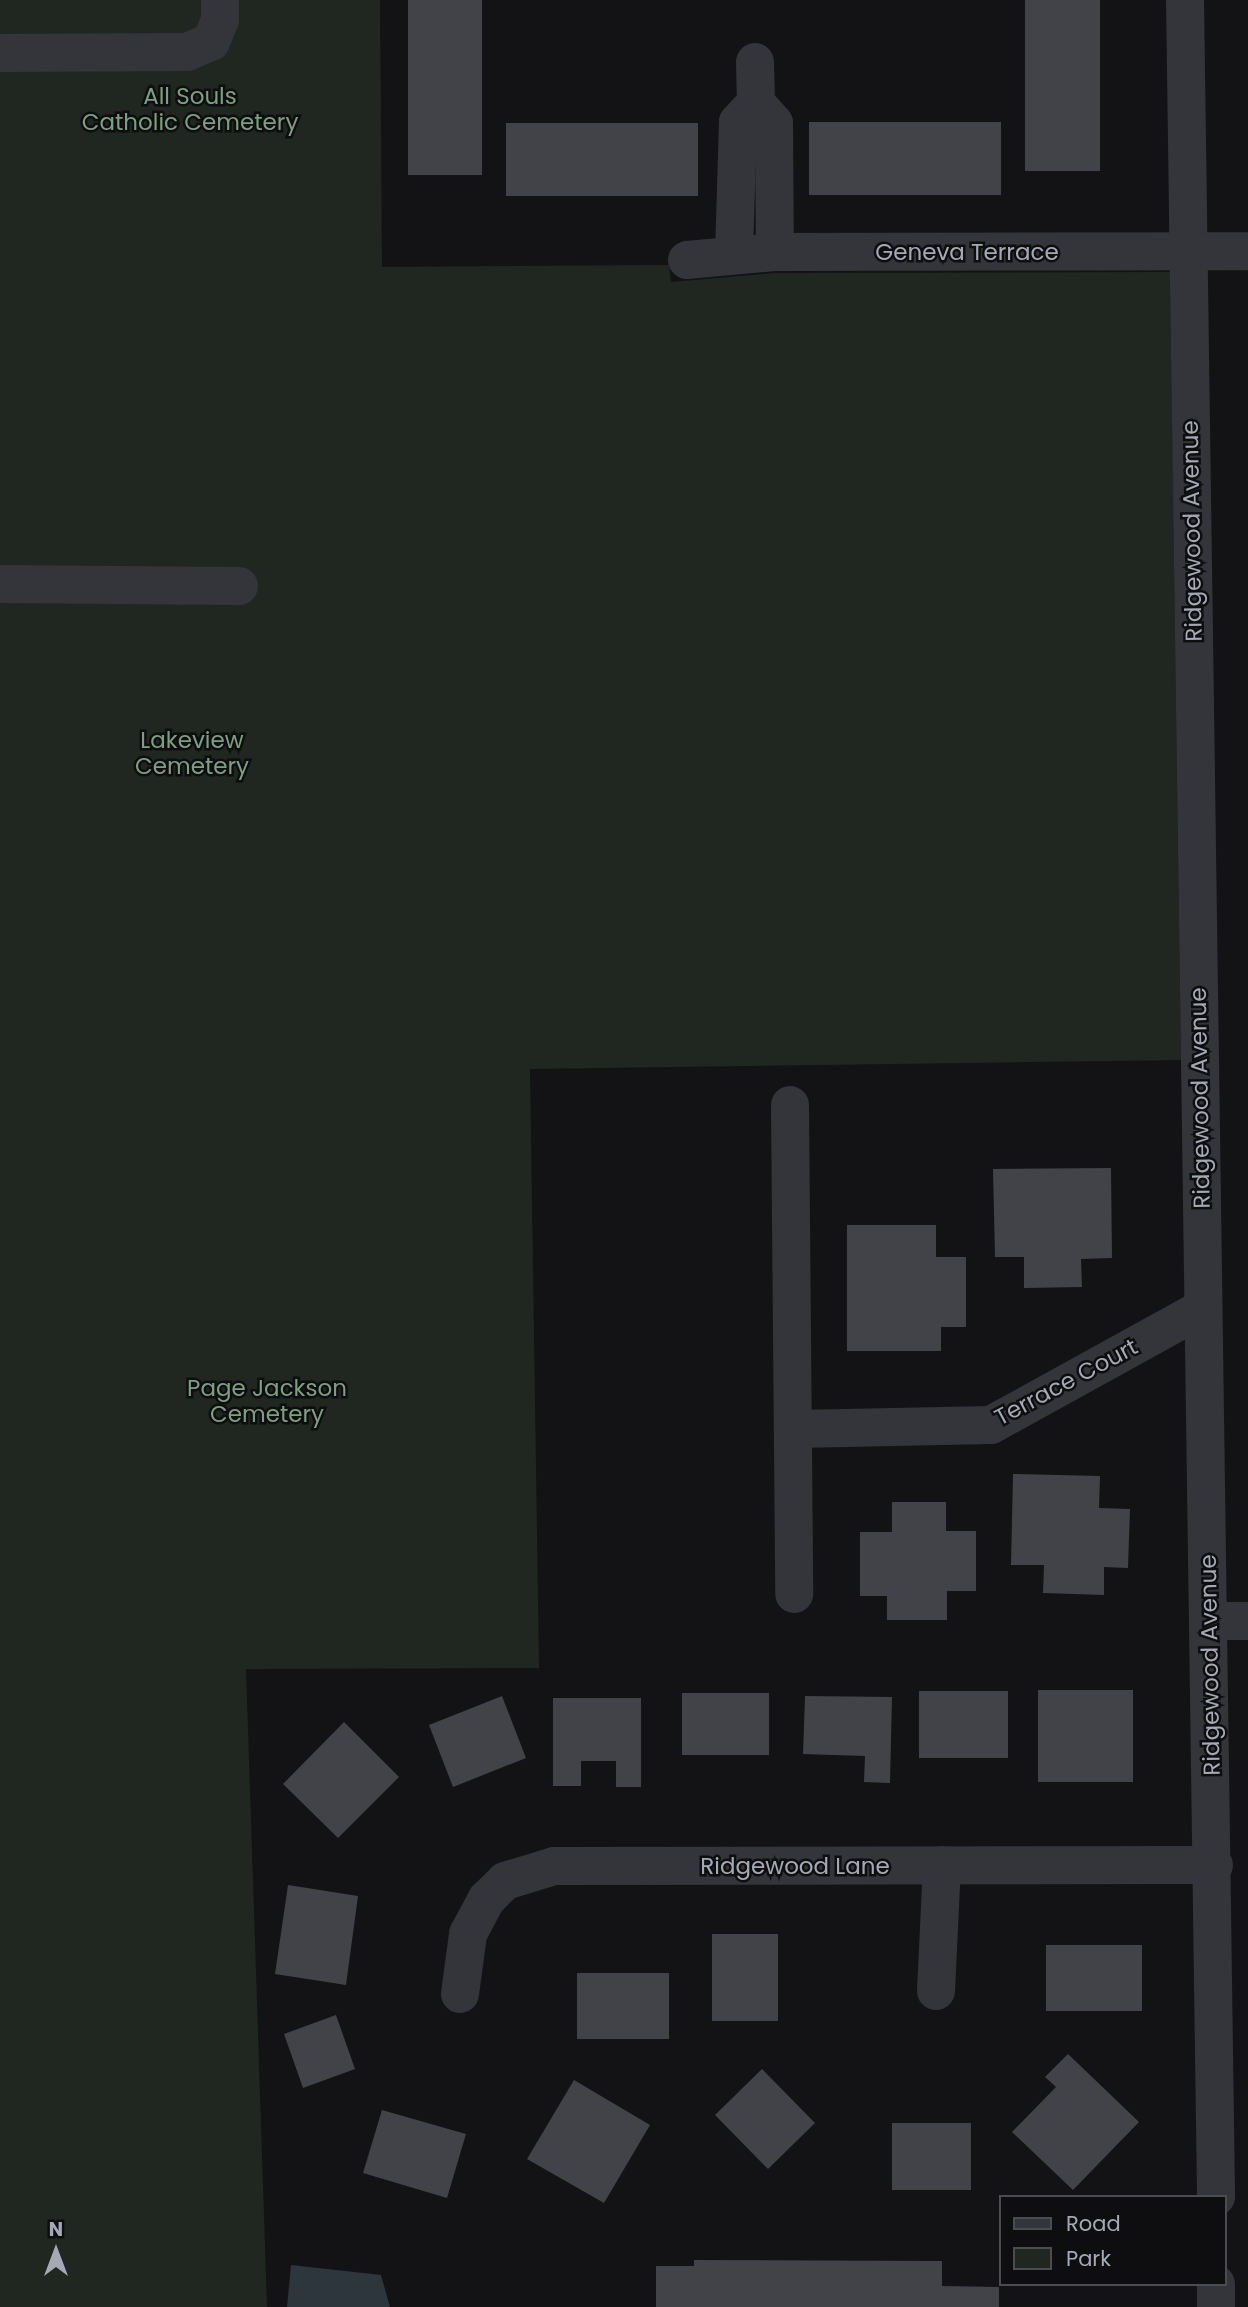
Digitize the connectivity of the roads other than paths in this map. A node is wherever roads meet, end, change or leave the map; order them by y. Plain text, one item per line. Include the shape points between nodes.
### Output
1 (220, 0) edge
2 (1185, 0) edge
3 (0, 52) edge
4 (755, 62) dead end
5 (756, 103) junction
6 (1248, 251) edge
7 (775, 252) junction
8 (1189, 252) junction
9 (734, 255) junction
10 (687, 260) dead end
11 (0, 584) edge
12 (239, 586) dead end
13 (790, 1105) dead end
14 (1203, 1308) junction
15 (796, 1429) junction
16 (794, 1594) dead end
17 (1248, 1621) edge
18 (1210, 1622) junction
19 (942, 1865) junction
20 (1214, 1865) junction
21 (936, 1991) dead end
22 (460, 1994) dead end
23 (1216, 2195) edge
24 (1216, 2286) edge
25 (1216, 2307) edge

1 - 3 street via 220,20 211,42 187,52
2 - 8 street, Ridgewood Avenue
4 - 5 street
5 - 7 street via 774,124
5 - 9 street via 737,122
6 - 8 street, Geneva Terrace
7 - 8 street, Geneva Terrace
7 - 9 street, Geneva Terrace
8 - 14 street, Ridgewood Avenue
9 - 10 street, Geneva Terrace
11 - 12 street
13 - 15 street
14 - 15 street, Terrace Court via 991,1425
14 - 18 street, Ridgewood Avenue
15 - 16 street
17 - 18 street
18 - 20 street, Ridgewood Avenue
19 - 20 street, Ridgewood Lane
19 - 21 street
19 - 22 street, Ridgewood Lane via 554,1866 505,1881 487,1899 468,1934
20 - 23 street, Ridgewood Avenue
24 - 25 street

